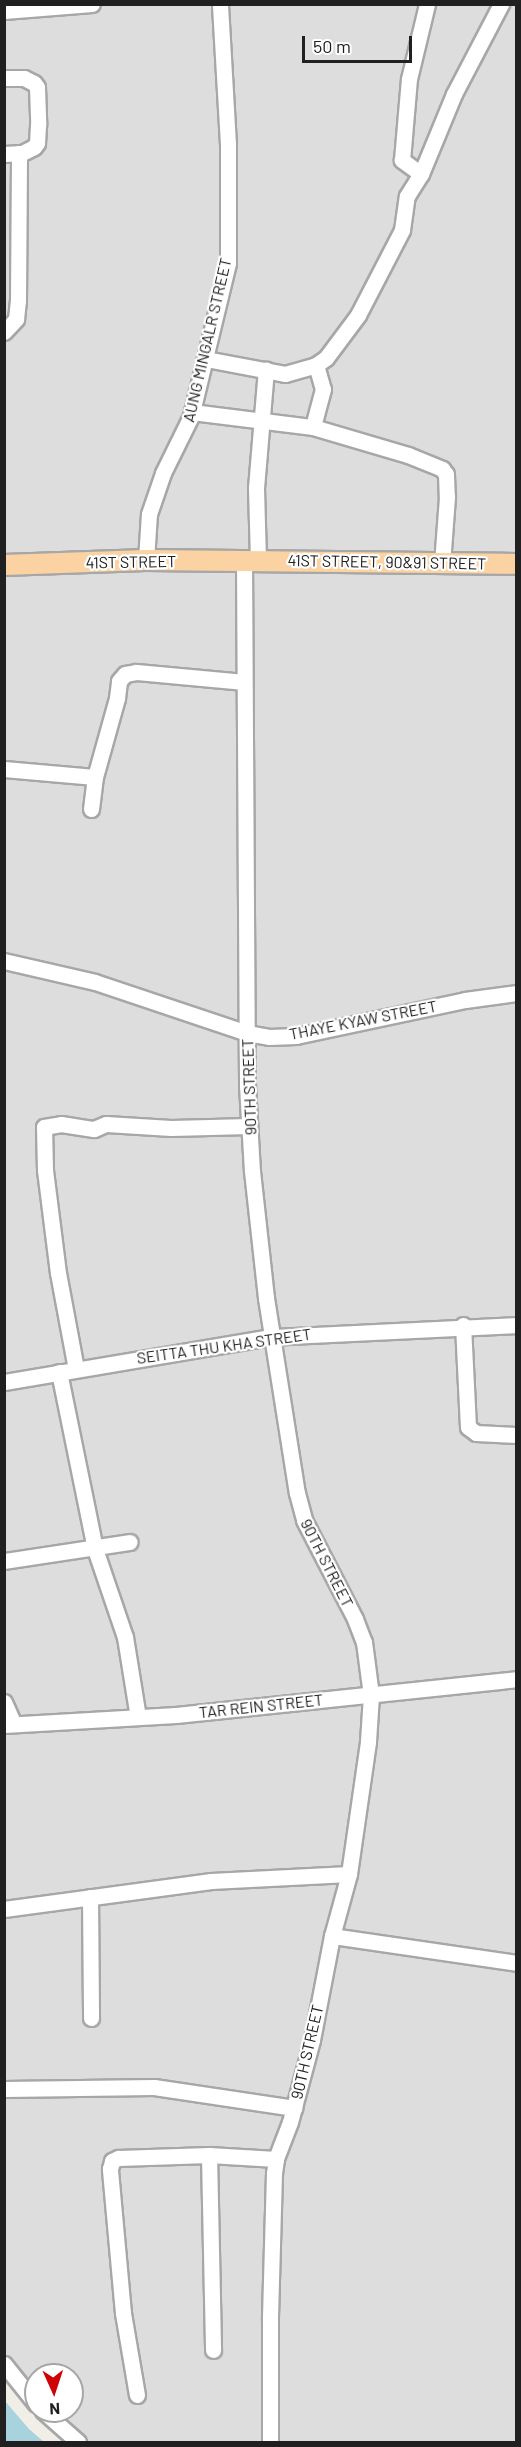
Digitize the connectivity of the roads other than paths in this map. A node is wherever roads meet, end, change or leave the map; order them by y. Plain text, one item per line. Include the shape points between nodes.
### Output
1 (92, 4) edge
2 (220, 4) edge
3 (427, 4) edge
4 (501, 4) edge
5 (29, 7) edge
6 (4, 11) edge
7 (4, 78) edge
8 (12, 153) edge
9 (421, 174) junction
10 (12, 252) edge
11 (4, 332) edge
12 (206, 359) junction
13 (316, 365) junction
14 (266, 369) junction
15 (192, 412) junction
16 (261, 421) junction
17 (313, 427) junction
18 (146, 560) junction
19 (251, 561) junction
20 (442, 563) junction
21 (516, 564) edge
22 (4, 565) edge
23 (243, 682) junction
24 (4, 770) edge
25 (95, 777) junction
26 (92, 809) dead end
27 (4, 961) edge
28 (516, 993) edge
29 (247, 1033) junction
30 (249, 1126) junction
31 (463, 1325) junction
32 (516, 1325) edge
33 (271, 1337) junction
34 (75, 1369) junction
35 (59, 1372) junction
36 (4, 1382) edge
37 (516, 1436) edge
38 (130, 1542) dead end
39 (95, 1549) junction
40 (4, 1561) edge
41 (516, 1679) edge
42 (371, 1695) junction
43 (4, 1702) edge
44 (138, 1717) junction
45 (9, 1724) edge
46 (349, 1874) junction
47 (90, 1897) junction
48 (4, 1909) edge
49 (332, 1936) junction
50 (516, 1963) edge
51 (91, 2018) dead end
52 (4, 2089) edge
53 (294, 2108) junction
54 (209, 2155) junction
55 (276, 2159) junction
56 (213, 2350) dead end
57 (4, 2364) edge
58 (24, 2389) edge
59 (137, 2395) dead end
60 (57, 2423) edge
61 (270, 2438) edge
62 (78, 2442) edge

1 - 5 street
2 - 12 street, AUNG MINGALR STREET via 228,154 228,263
3 - 9 street via 409,79 402,160
4 - 9 street via 454,94
5 - 6 street
7 - 8 street via 31,80 37,87 37,143 29,151
8 - 10 street
9 - 13 street via 407,196 402,230 358,315 326,358
10 - 11 street via 16,319
12 - 14 street
12 - 15 street, AUNG MINGALR STREET
13 - 14 street via 292,373
13 - 17 street via 323,389
14 - 16 street, 90TH STREET
15 - 16 street
15 - 18 street, AUNG MINGALR STREET via 149,513
16 - 17 street
16 - 19 street, 90TH STREET
17 - 20 street via 442,468 447,497
18 - 19 main road, 41ST STREET
18 - 22 main road, 41ST STREET
19 - 20 main road, 41ST STREET, 90&91 STREET
19 - 23 street, 90TH STREET
20 - 21 main road, 41ST STREET, 90&91 STREET
23 - 25 street via 125,674 118,681
23 - 29 street, 90TH STREET
24 - 25 street
25 - 26 street
27 - 29 street, THAYE KYAW STREET via 95,982
28 - 29 street, THAYE KYAW STREET via 296,1036
29 - 30 street, 90TH STREET
30 - 33 street, 90TH STREET
30 - 34 street via 44,1127 45,1170 58,1273
31 - 32 street, SEITTA THU KHA STREET
31 - 33 street, SEITTA THU KHA STREET
31 - 37 street via 468,1427 476,1433
33 - 34 street, SEITTA THU KHA STREET
33 - 42 street, 90TH STREET via 304,1520 356,1619 364,1642
34 - 35 street, SEITTA THU KHA STREET
35 - 36 street, SEITTA THU KHA STREET
35 - 39 street
38 - 39 street
39 - 40 street
39 - 44 street via 125,1637
41 - 42 street, TAR REIN STREET
42 - 44 street, TAR REIN STREET
42 - 46 street, 90TH STREET
43 - 45 street
44 - 45 street, TAR REIN STREET
46 - 47 street via 211,1881
46 - 49 street, 90TH STREET
47 - 48 street
47 - 51 street
49 - 50 street
49 - 53 street, 90TH STREET
52 - 53 street via 154,2087
53 - 55 street, 90TH STREET
54 - 55 street
54 - 56 street
54 - 59 street via 112,2161 123,2313
55 - 61 street, 90TH STREET via 272,2196
57 - 58 street
60 - 62 street

